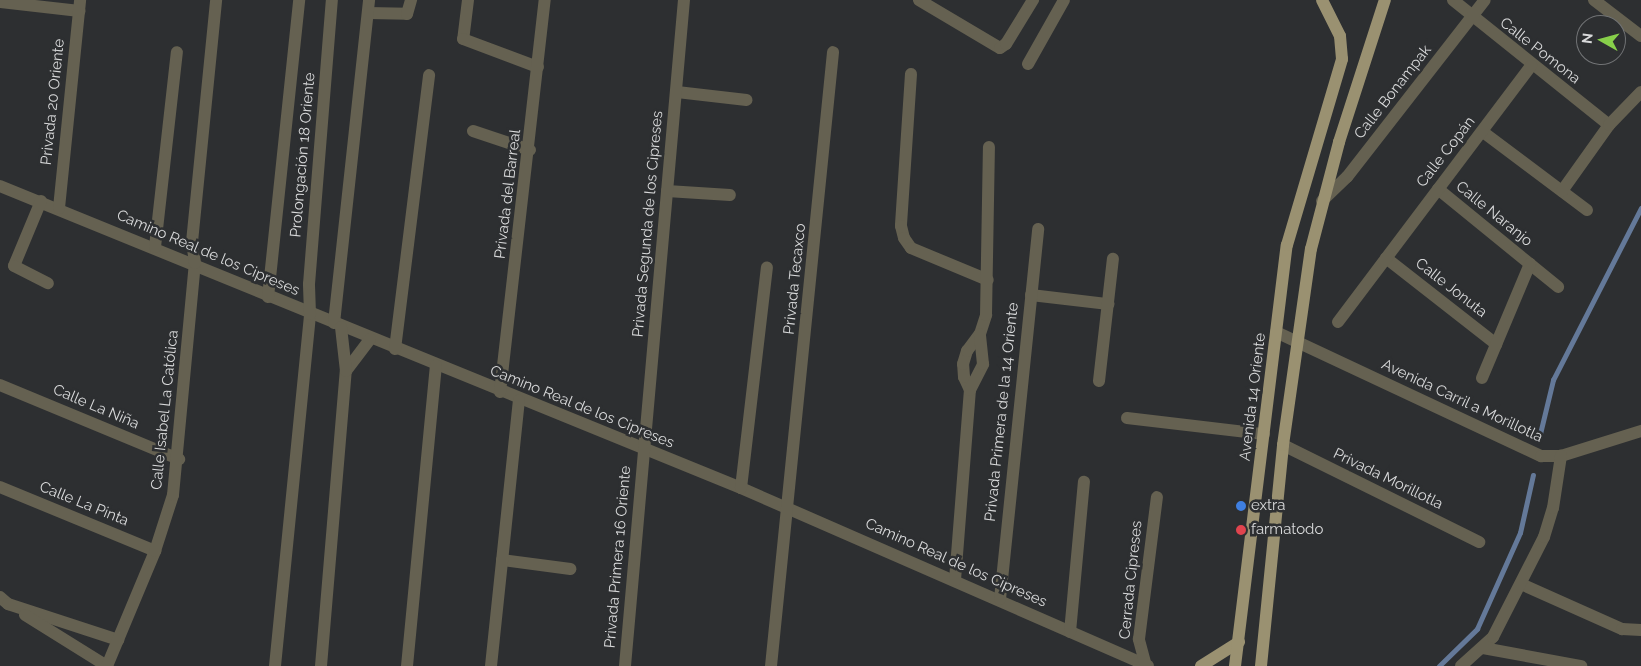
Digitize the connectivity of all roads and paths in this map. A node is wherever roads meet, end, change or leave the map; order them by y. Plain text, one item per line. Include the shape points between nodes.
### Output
1 (216, 0) edge
2 (299, 0) edge
3 (332, 0) edge
4 (411, 0) edge
5 (468, 0) edge
6 (545, 0) edge
7 (684, 0) edge
8 (919, 0) edge
9 (1033, 0) edge
10 (1063, 0) edge
11 (1322, 0) edge
12 (1385, 0) edge
13 (1453, 0) edge
14 (1485, 0) edge
15 (1594, 0) edge
16 (0, 2) edge
17 (79, 5) edge
18 (368, 6) edge
19 (1471, 18) junction
20 (1641, 36) edge
21 (177, 52) dead end
22 (833, 52) dead end
23 (1028, 64) dead end
24 (1531, 66) junction
25 (538, 67) junction
26 (911, 74) dead end
27 (429, 75) dead end
28 (677, 92) junction
29 (1641, 92) edge
30 (747, 100) dead end
31 (1609, 125) junction
32 (473, 131) dead end
33 (1483, 132) junction
34 (989, 147) dead end
35 (530, 150) junction
36 (0, 186) edge
37 (1438, 189) junction
38 (667, 191) junction
39 (1562, 191) junction
40 (730, 195) dead end
41 (41, 201) junction
42 (1322, 201) junction
43 (60, 208) junction
44 (1587, 210) dead end
45 (1038, 229) dead end
46 (155, 247) junction
47 (1386, 258) junction
48 (1113, 259) dead end
49 (195, 263) junction
50 (1530, 264) junction
51 (767, 268) dead end
52 (988, 280) junction
53 (48, 283) dead end
54 (1558, 287) dead end
55 (1031, 295) junction
56 (268, 297) junction
57 (1108, 304) junction
58 (310, 314) junction
59 (1338, 322) dead end
60 (338, 325) junction
61 (1276, 332) junction
62 (980, 334) junction
63 (370, 339) junction
64 (1297, 342) junction
65 (1496, 344) junction
66 (395, 349) junction
67 (436, 365) junction
68 (346, 371) junction
69 (1482, 378) dead end
70 (1099, 381) dead end
71 (0, 385) edge
72 (970, 390) junction
73 (500, 392) junction
74 (519, 400) junction
75 (1127, 418) dead end
76 (1641, 431) edge
77 (1264, 434) junction
78 (1283, 445) junction
79 (644, 450) junction
80 (1560, 456) junction
81 (178, 459) junction
82 (1084, 482) dead end
83 (0, 487) edge
84 (741, 488) junction
85 (1157, 497) dead end
86 (789, 509) junction
87 (1255, 526) junction
88 (1274, 528) junction
89 (1479, 542) dead end
90 (155, 551) junction
91 (502, 560) junction
92 (570, 568) dead end
93 (955, 580) junction
94 (1521, 584) junction
95 (1000, 600) junction
96 (4, 601) edge
97 (1641, 630) edge
98 (1070, 632) junction
99 (118, 640) junction
100 (1239, 642) junction
101 (1483, 648) junction
102 (107, 666) edge
103 (275, 666) edge
104 (321, 666) edge
105 (407, 666) edge
106 (491, 666) edge
107 (625, 666) edge
108 (771, 666) edge
109 (1146, 666) edge
110 (1201, 666) edge
111 (1236, 666) edge
112 (1261, 666) edge
113 (1462, 666) edge
114 (1582, 666) edge

1 - 49 street, Calle Isabel La Católica via 192,242
2 - 56 street
3 - 58 street, Prolongación 18 Oriente via 309,284
4 - 18 street via 407,14
5 - 25 street via 463,39
6 - 25 street, Privada del Barreal
7 - 28 street, Privada Segunda de los Cipreses
8 - 9 street via 1000,48 1006,44
10 - 23 street
11 - 61 main road, Avenida 14 Oriente via 1340,36 1343,53 1287,244
12 - 42 main road
13 - 19 street, Calle Pomona
14 - 19 street, Calle Bonampak
15 - 20 street
16 - 17 street
17 - 43 street, Privada 20 Oriente
18 - 60 street
19 - 24 street, Calle Pomona
19 - 42 street, Calle Bonampak via 1347,177
21 - 46 street
22 - 86 street, Privada Tecaxco
24 - 31 street, Calle Pomona
24 - 33 street, Calle Copán
25 - 35 street, Privada del Barreal
26 - 52 street via 901,226 904,238 911,248
27 - 66 street
28 - 30 street
28 - 38 street, Privada Segunda de los Cipreses
29 - 31 street
31 - 39 street
32 - 35 street
33 - 37 street, Calle Copán
33 - 39 street
34 - 52 street
35 - 73 street, Privada del Barreal
36 - 41 street, Camino Real de los Cipreses
37 - 47 street, Calle Copán
37 - 50 street, Calle Naranjo
38 - 40 street
38 - 79 street, Privada Segunda de los Cipreses
39 - 44 street
41 - 43 street, Camino Real de los Cipreses
41 - 53 street via 14,266
42 - 64 main road
43 - 46 street, Camino Real de los Cipreses
45 - 55 street, Privada Primera de la 14 Oriente
46 - 49 street, Camino Real de los Cipreses
47 - 59 street, Calle Copán
47 - 65 street, Calle Jonuta
48 - 57 street
49 - 56 street, Camino Real de los Cipreses
49 - 81 street, Calle Isabel La Católica
50 - 54 street, Calle Naranjo
50 - 65 street
51 - 84 street
52 - 62 street via 986,315
55 - 57 street
55 - 95 street, Privada Primera de la 14 Oriente
56 - 58 street, Camino Real de los Cipreses
57 - 70 street
58 - 60 street, Camino Real de los Cipreses
58 - 103 street, Prolongación 18 Oriente
60 - 63 street, Camino Real de los Cipreses
60 - 68 street
61 - 64 street, Avenida Carril a Morillotla
61 - 77 main road, Avenida 14 Oriente
62 - 72 street via 983,364
62 - 72 street via 967,351 963,364
63 - 66 street, Camino Real de los Cipreses
63 - 68 street
64 - 78 main road
64 - 80 street, Avenida Carril a Morillotla via 1527,451 1541,456
65 - 69 street
66 - 67 street, Camino Real de los Cipreses
67 - 73 street, Camino Real de los Cipreses
67 - 105 street
68 - 104 street
71 - 81 street, Calle La Niña
72 - 93 street
73 - 74 street, Camino Real de los Cipreses
74 - 79 street, Camino Real de los Cipreses
74 - 91 street
75 - 77 street
76 - 80 street, Avenida Carril a Morillotla
77 - 87 main road, Avenida 14 Oriente
78 - 88 main road
78 - 89 street, Privada Morillotla
79 - 84 street, Camino Real de los Cipreses
79 - 107 street, Privada Primera 16 Oriente
80 - 94 street via 1553,508 1544,537
81 - 90 street, Calle Isabel La Católica via 173,495
82 - 98 street
83 - 90 street, Calle La Pinta
84 - 86 street, Camino Real de los Cipreses
85 - 109 street, Cerrada Cipreses via 1140,639
86 - 93 street, Camino Real de los Cipreses
86 - 108 street, Privada Tecaxco
87 - 88 main road
87 - 100 main road, Avenida 14 Oriente
88 - 112 main road
90 - 99 street, Calle Isabel La Católica
91 - 92 street
91 - 106 street
93 - 95 street, Camino Real de los Cipreses
94 - 97 street via 1622,629
94 - 101 street via 1493,637
95 - 98 street, Camino Real de los Cipreses
96 - 99 street
96 - 102 street
98 - 109 street, Camino Real de los Cipreses
99 - 102 street, Calle Isabel La Católica
100 - 110 main road
100 - 111 main road, Avenida 14 Oriente
101 - 113 street
101 - 114 street

